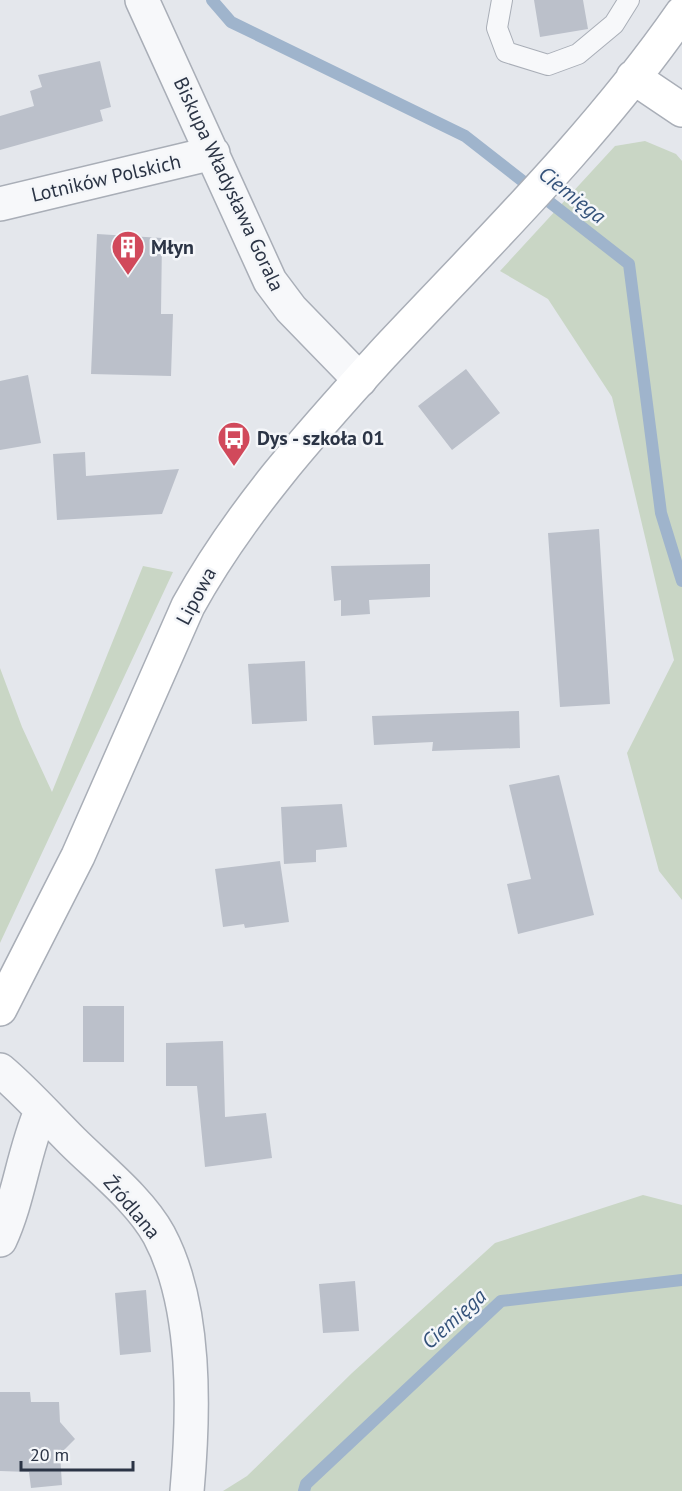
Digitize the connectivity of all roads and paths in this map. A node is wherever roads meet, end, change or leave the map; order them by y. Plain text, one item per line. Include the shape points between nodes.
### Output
1 (142, 0) edge
2 (502, 0) edge
3 (629, 0) edge
4 (682, 13) edge
5 (633, 77) junction
6 (682, 110) edge
7 (213, 153) junction
8 (0, 204) edge
9 (360, 380) junction
10 (0, 1009) edge
11 (0, 1070) edge
12 (41, 1111) junction
13 (0, 1240) edge
14 (187, 1491) edge

1 - 7 street, Biskupa Władysława Gorala
2 - 3 lane via 497,28 506,52 548,65 579,54 614,24
4 - 5 street, Lipowa
5 - 6 street
5 - 9 street, Lipowa via 581,141
7 - 8 street, Lotników Polskich
7 - 9 street, Biskupa Władysława Gorala via 270,281 291,309
9 - 10 street, Lipowa via 249,508 209,568 188,606 78,856
11 - 12 street, Źródlana
12 - 13 street
12 - 14 street, Źródlana via 126,1194 158,1233 175,1272 183,1306 189,1377

